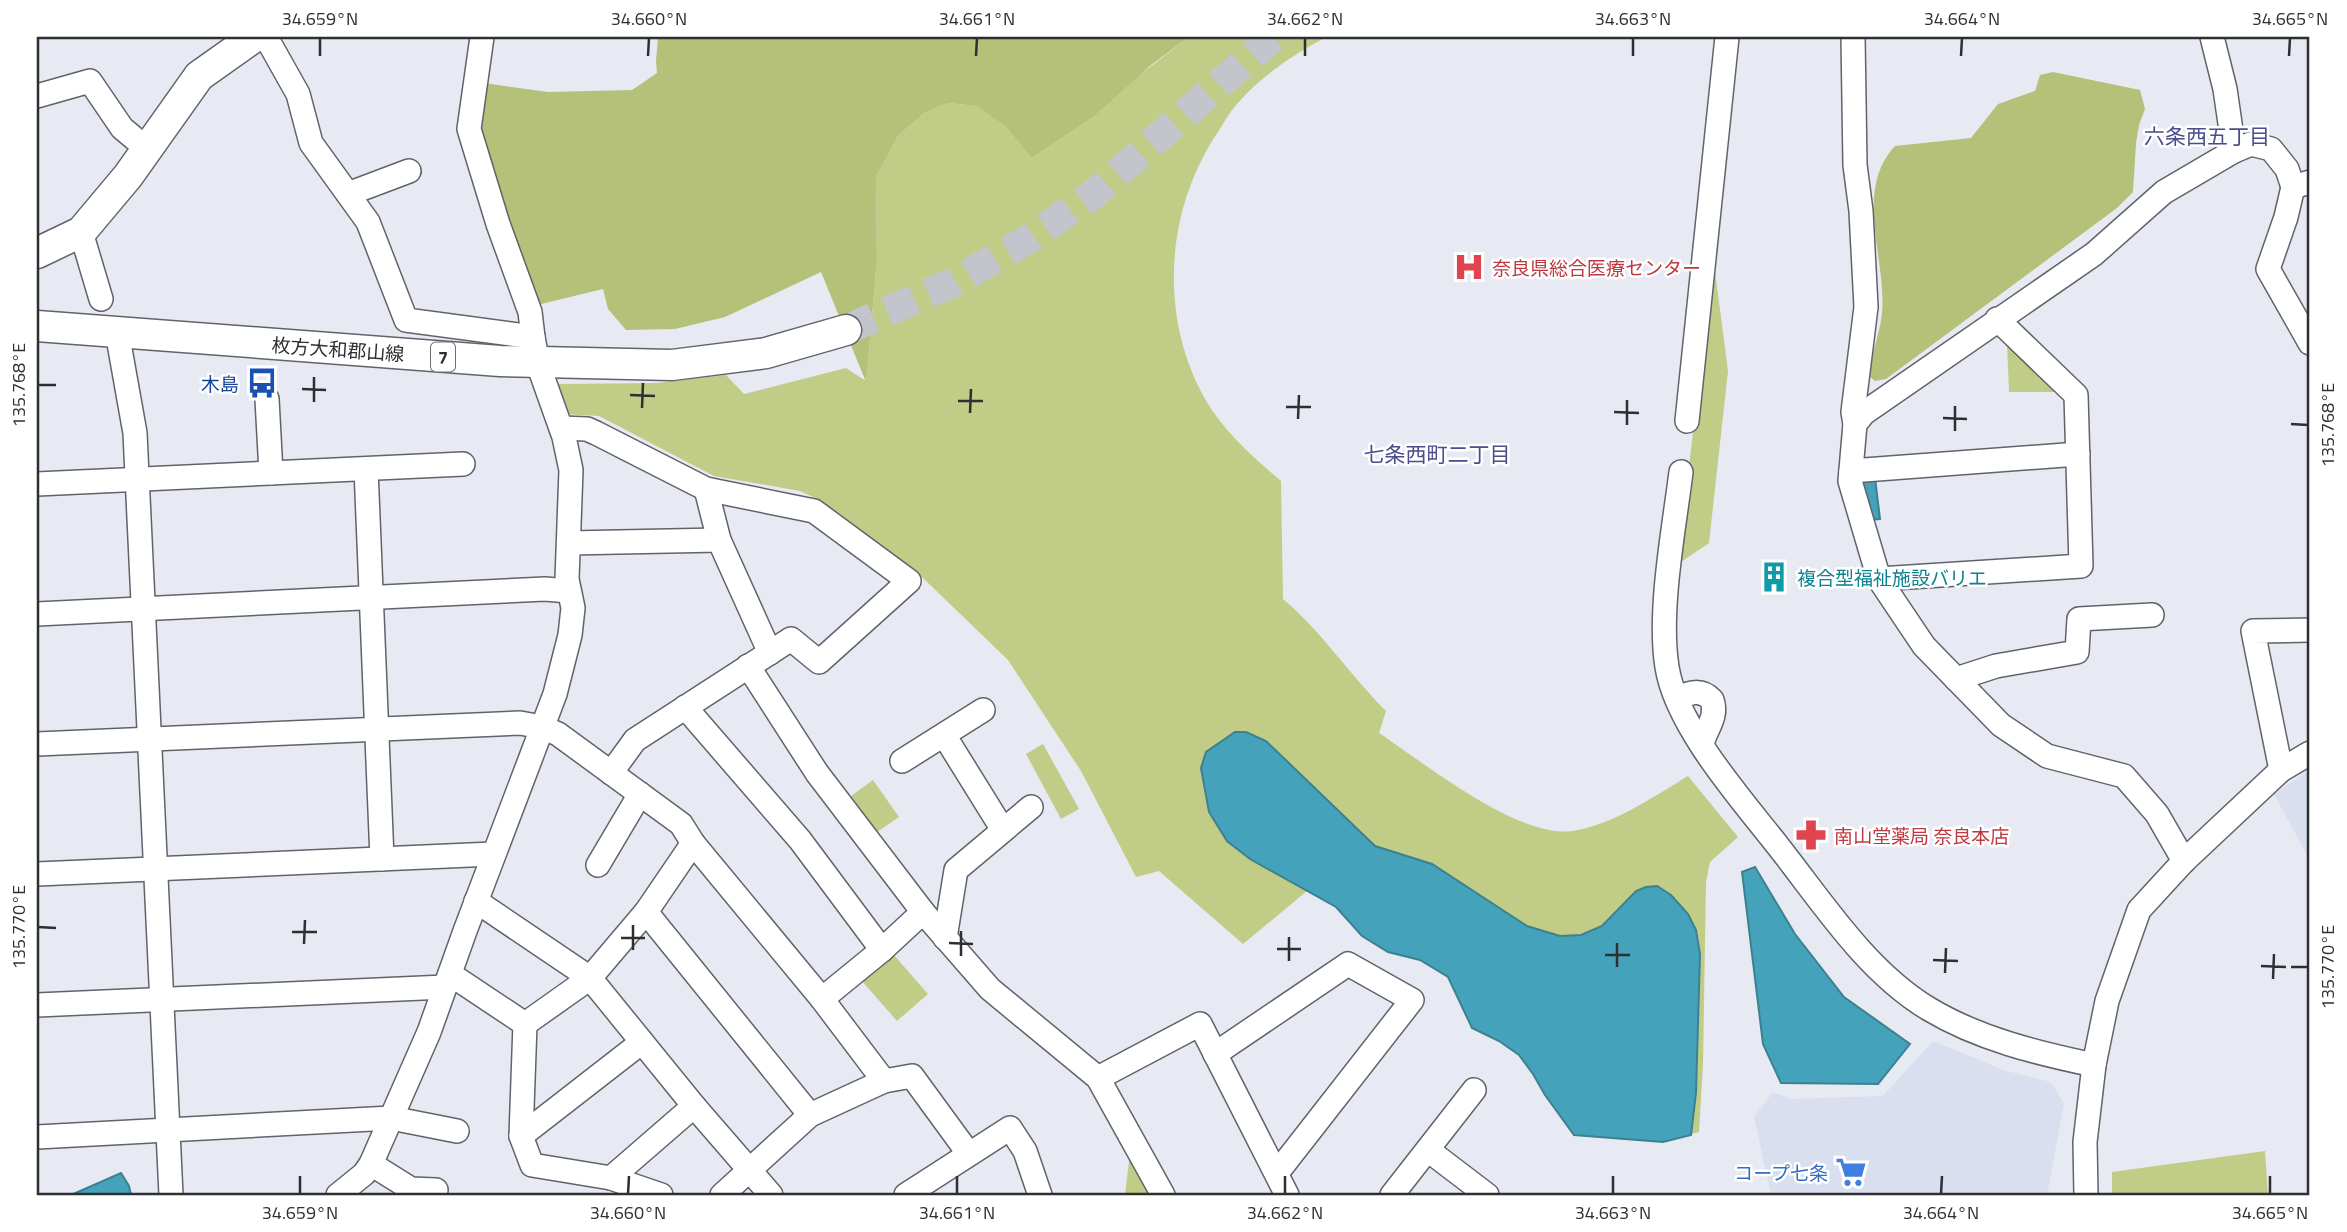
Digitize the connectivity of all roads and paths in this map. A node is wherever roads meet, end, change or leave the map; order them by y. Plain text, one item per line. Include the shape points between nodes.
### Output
1 (254, 37) edge
2 (266, 37) edge
3 (482, 37) edge
4 (1727, 37) edge
5 (1853, 37) edge
6 (2212, 37) edge
7 (37, 96) edge
8 (147, 149) junction
9 (2234, 151) junction
10 (409, 171) dead end
11 (2301, 184) edge
12 (348, 194) junction
13 (81, 232) junction
14 (37, 253) edge
15 (101, 299) dead end
16 (1997, 319) junction
17 (37, 326) edge
18 (846, 330) tunnel mouth
19 (117, 332) junction
20 (2310, 343) edge
21 (536, 350) junction
22 (267, 399) dead end
23 (1687, 421) dead end
24 (1855, 425) junction
25 (561, 428) junction
26 (2078, 454) junction
27 (463, 464) dead end
28 (366, 469) junction
29 (1851, 471) junction
30 (1681, 472) dead end
31 (271, 473) junction
32 (137, 479) junction
33 (37, 484) edge
34 (706, 489) junction
35 (719, 540) junction
36 (569, 543) junction
37 (1879, 579) junction
38 (569, 591) junction
39 (371, 597) junction
40 (143, 608) junction
41 (37, 614) edge
42 (2152, 615) dead end
43 (2310, 630) edge
44 (770, 653) junction
45 (748, 666) junction
46 (1956, 679) junction
47 (685, 707) junction
48 (984, 710) dead end
49 (542, 727) junction
50 (376, 729) junction
51 (944, 735) junction
52 (149, 739) junction
53 (37, 744) edge
54 (2310, 753) edge
55 (902, 761) dead end
56 (2281, 770) junction
57 (611, 773) junction
58 (640, 794) junction
59 (1031, 807) dead end
60 (1003, 830) junction
61 (693, 843) junction
62 (494, 854) junction
63 (382, 859) junction
64 (2184, 861) junction
65 (598, 865) dead end
66 (156, 869) junction
67 (37, 874) edge
68 (476, 901) junction
69 (646, 912) junction
70 (923, 912) junction
71 (945, 938) junction
72 (882, 950) junction
73 (590, 978) junction
74 (447, 980) junction
75 (162, 999) junction
76 (822, 999) junction
77 (37, 1004) edge
78 (525, 1024) junction
79 (642, 1042) junction
80 (1215, 1054) junction
81 (2094, 1065) junction
82 (1098, 1078) junction
83 (884, 1081) junction
84 (1474, 1090) dead end
85 (694, 1106) junction
86 (810, 1115) junction
87 (391, 1118) junction
88 (168, 1129) junction
89 (457, 1131) dead end
90 (37, 1136) edge
91 (521, 1136) junction
92 (1428, 1150) junction
93 (969, 1153) junction
94 (370, 1164) junction
95 (749, 1169) junction
96 (1277, 1173) junction
97 (611, 1178) junction
98 (436, 1190) dead end
99 (918, 1192) edge
100 (171, 1195) edge
101 (338, 1195) edge
102 (661, 1195) edge
103 (722, 1195) edge
104 (771, 1195) edge
105 (1040, 1195) edge
106 (1163, 1195) edge
107 (1287, 1195) edge
108 (1392, 1195) edge
109 (1488, 1195) edge
110 (2086, 1195) edge

1 - 8 main road via 199,76
2 - 12 street via 298,94 311,143
3 - 21 street via 469,129 530,312
4 - 23 street
5 - 24 street via 1855,165 1866,307
6 - 9 street
7 - 8 street via 90,82 122,128
8 - 13 main road
9 - 11 street via 2251,144 2271,149
9 - 16 street via 2164,192 2094,254
10 - 12 street
11 - 20 street via 2268,269
12 - 21 street via 368,222 406,320
13 - 14 main road
13 - 15 street
16 - 24 street via 1864,413
16 - 26 street via 2076,395
17 - 19 main road, 枚方大和郡山線 / 7
18 - 21 main road, 枚方大和郡山線 / 7 via 766,353 672,365
19 - 21 main road, 枚方大和郡山線 / 7
19 - 32 street via 132,407
21 - 25 street
22 - 31 street
24 - 29 street
25 - 34 street via 587,429
25 - 36 street via 571,470
26 - 29 street
26 - 37 street via 2081,566
27 - 28 street
28 - 31 street
28 - 39 street
29 - 37 street
30 - 81 street via 1665,616 1667,668 1676,698 1695,692 1712,700 1714,713 1702,744 1710,758 1847,934 1886,976 1928,1009 1983,1035 2042,1055
31 - 32 street
32 - 33 street
32 - 40 street
34 - 35 street
34 - 44 street via 814,511 909,581 819,662 791,639
35 - 36 street
35 - 44 street
36 - 38 street
37 - 46 street via 1924,646
38 - 39 street
38 - 49 street via 573,608 570,635
39 - 40 street
39 - 50 street
40 - 41 street
40 - 52 street
42 - 46 street via 2079,619 2077,652 1996,666
43 - 56 street via 2253,631
44 - 45 street
45 - 47 street
45 - 70 street via 817,773
46 - 64 street via 2001,725 2048,756 2124,776 2157,814
47 - 57 street via 635,740
47 - 72 street via 800,840
48 - 51 street
49 - 50 street via 520,723
49 - 57 street
49 - 62 street
50 - 52 street
50 - 63 street
51 - 55 street
51 - 60 street
52 - 53 street
52 - 66 street
54 - 56 street
56 - 64 street
57 - 58 street
58 - 61 street via 681,824
58 - 65 street
59 - 60 street
60 - 71 street via 956,870
61 - 69 street
61 - 76 street
62 - 63 street
62 - 68 street
63 - 66 street
64 - 81 street via 2139,910 2106,1001
66 - 67 street
66 - 75 street
68 - 73 street
68 - 74 street
69 - 73 street
69 - 86 street
70 - 71 street
70 - 72 street
71 - 82 street via 990,989
72 - 76 street
73 - 78 street
73 - 79 street
74 - 75 street
74 - 78 street
74 - 87 street
75 - 77 street
75 - 88 street
76 - 83 street
78 - 91 street
79 - 85 street
79 - 91 street
80 - 82 street via 1200,1024
80 - 96 street
80 - 96 street via 1348,964 1412,1000
81 - 110 street via 2085,1142
82 - 106 street
83 - 86 street
83 - 93 street via 912,1076
84 - 92 street
85 - 95 street
85 - 97 street
86 - 95 street
87 - 88 street
87 - 89 street
87 - 94 street
88 - 90 street
88 - 100 street
91 - 97 street via 532,1165
92 - 108 street
92 - 109 street
93 - 99 street
93 - 105 street via 1010,1128 1025,1152
94 - 98 street via 411,1189
94 - 101 street
95 - 103 street
95 - 104 street
96 - 107 street
97 - 102 street

